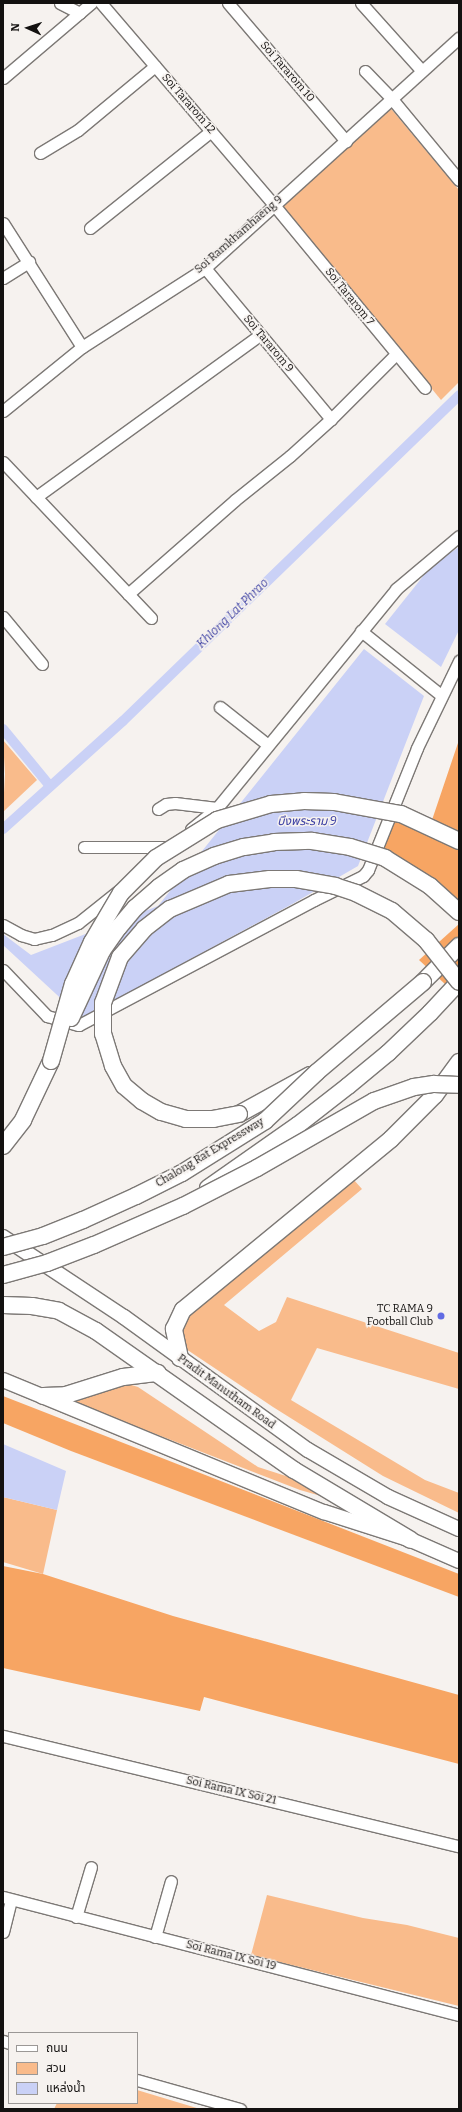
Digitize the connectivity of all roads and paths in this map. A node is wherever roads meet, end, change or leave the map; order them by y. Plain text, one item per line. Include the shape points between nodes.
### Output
1 (60, 3) edge
2 (91, 3) edge
3 (101, 3) edge
4 (228, 3) edge
5 (361, 3) edge
6 (80, 13) junction
7 (459, 38) edge
8 (155, 66) junction
9 (365, 71) dead end
10 (422, 71) junction
11 (3, 78) edge
12 (392, 99) junction
13 (211, 131) junction
14 (346, 140) junction
15 (40, 152) dead end
16 (459, 180) edge
17 (274, 205) junction
18 (3, 223) edge
19 (90, 228) dead end
20 (29, 262) junction
21 (205, 268) junction
22 (3, 278) edge
23 (260, 335) junction
24 (82, 347) junction
25 (396, 354) junction
26 (425, 388) dead end
27 (3, 411) edge
28 (330, 419) junction
29 (3, 462) edge
30 (36, 498) junction
31 (459, 536) edge
32 (128, 594) junction
33 (3, 617) edge
34 (152, 618) dead end
35 (361, 631) junction
36 (459, 661) edge
37 (42, 664) dead end
38 (441, 695) junction
39 (220, 707) dead end
40 (268, 745) junction
41 (217, 808) junction
42 (158, 809) dead end
43 (459, 840) edge
44 (84, 847) dead end
45 (167, 847) junction
46 (459, 912) edge
47 (3, 925) edge
48 (459, 946) edge
49 (3, 970) edge
50 (459, 982) edge
51 (51, 1061) junction
52 (459, 1062) edge
53 (317, 1072) junction
54 (459, 1085) edge
55 (3, 1146) edge
56 (183, 1206) junction
57 (3, 1237) edge
58 (3, 1247) edge
59 (3, 1275) edge
60 (3, 1305) edge
61 (180, 1358) junction
62 (158, 1373) junction
63 (3, 1380) edge
64 (43, 1396) junction
65 (459, 1529) edge
66 (411, 1540) junction
67 (459, 1561) edge
68 (3, 1736) edge
69 (459, 1846) edge
70 (91, 1867) dead end
71 (171, 1881) dead end
72 (7, 1899) edge
73 (76, 1917) junction
74 (3, 1932) edge
75 (155, 1937) junction
76 (459, 2015) edge
77 (138, 2080) edge
78 (240, 2109) edge

1 - 6 street
2 - 6 street
3 - 8 street, Soi Tararom 12
4 - 14 street, Soi Tararom 10
5 - 10 street
6 - 11 street
7 - 10 street, Soi Ramkhamhaeng 9
8 - 13 street, Soi Tararom 12
8 - 15 street via 78,130
9 - 12 street
10 - 12 street, Soi Ramkhamhaeng 9
12 - 14 street, Soi Ramkhamhaeng 9
12 - 16 street
13 - 17 street, Soi Tararom 12
13 - 19 street
14 - 17 street, Soi Ramkhamhaeng 9
17 - 21 street, Soi Ramkhamhaeng 9
17 - 25 street, Soi Tararom 7
18 - 20 street
20 - 22 street
20 - 24 street
21 - 23 street, Soi Tararom 9
21 - 24 street, Soi Ramkhamhaeng 9
23 - 28 street, Soi Tararom 9
23 - 30 street
24 - 27 street, Soi Ramkhamhaeng 9
25 - 26 street, Soi Tararom 7
25 - 28 street
28 - 32 street
29 - 30 street
30 - 32 street
31 - 35 street via 396,589
32 - 34 street
33 - 37 street
35 - 38 street
35 - 40 street
36 - 38 street
38 - 49 street via 368,870 363,876 79,1025 42,1012
39 - 40 street
40 - 41 street
41 - 42 street via 175,803 166,804
41 - 45 street
43 - 51 highway, bridge via 401,814 334,802 271,804 216,820 156,858 121,893 92,942 73,984
44 - 45 street
45 - 47 street via 102,906 78,923 52,935 34,939
46 - 51 highway, bridge via 430,886 385,858 350,847 312,841 274,842 214,856 183,870 159,887 135,908 119,927 102,951
48 - 53 highway, Chalong Rat Expressway, bridge via 423,982
50 - 53 highway, bridge via 426,940 392,911 356,893 335,886 296,879 229,884 198,896 170,909 144,929 120,957 103,1003 103,1034 113,1066 124,1086 161,1112 186,1119 213,1119 239,1114
50 - 56 highway, Chalong Rat Expressway, bridge via 409,1033 348,1086 298,1125
51 - 55 highway via 23,1120
52 - 61 highway via 435,1095 391,1139 183,1310 174,1329
53 - 58 highway, Chalong Rat Expressway, bridge via 265,1122 182,1173 83,1220 43,1236
54 - 56 highway, bridge via 434,1084 414,1087 374,1101 257,1168
56 - 59 highway, Chalong Rat Expressway, bridge via 94,1246 46,1264
57 - 61 main road, Pradit Manutham Road via 124,1317
60 - 62 highway via 32,1306 59,1312 96,1331
61 - 65 main road, Pradit Manutham Road via 308,1450 388,1498
62 - 64 highway via 123,1377 66,1395
62 - 66 highway via 294,1470
63 - 64 main road
64 - 66 main road via 324,1512
66 - 67 main road
68 - 69 street, Soi Rama IX Soi 21
70 - 73 street
71 - 75 street
72 - 73 street, Soi Rama IX Soi 19
72 - 74 street
73 - 75 street, Soi Rama IX Soi 19
75 - 76 street, Soi Rama IX Soi 19
77 - 78 street

